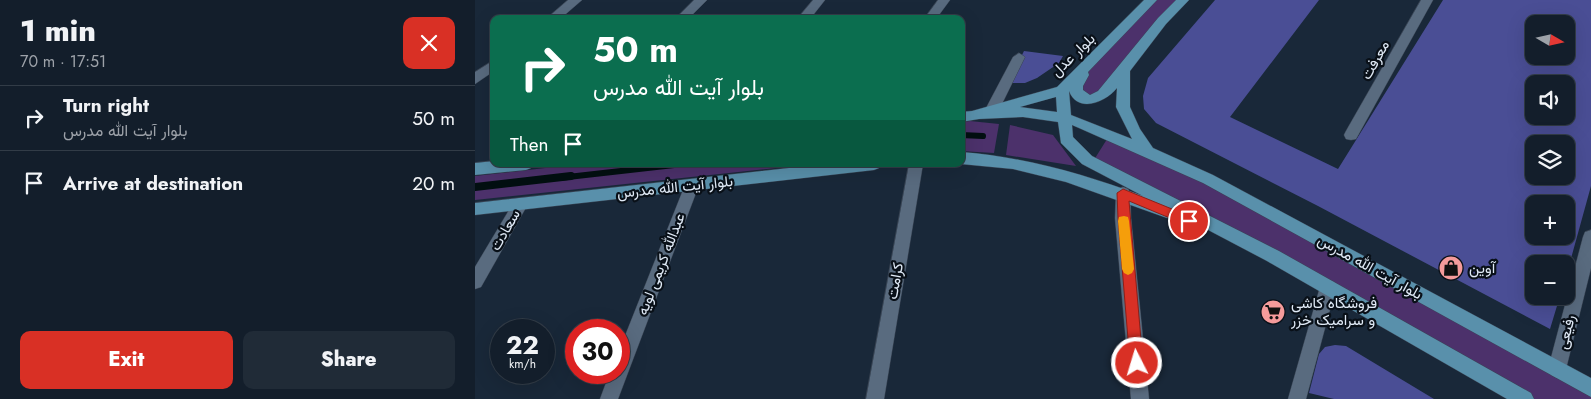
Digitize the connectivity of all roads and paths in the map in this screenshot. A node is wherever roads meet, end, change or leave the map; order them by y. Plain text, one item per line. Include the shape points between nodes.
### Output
1 (576, 0) edge
2 (701, 0) edge
3 (819, 0) edge
4 (944, 0) edge
5 (1151, 0) edge
6 (1183, 0) edge
7 (1427, 0) edge
8 (557, 15) edge
9 (685, 15) edge
10 (806, 15) edge
11 (934, 15) edge
12 (1099, 53) junction
13 (1019, 57) dead end
14 (1124, 70) junction
15 (1062, 90) junction
16 (992, 110) junction
17 (971, 116) edge
18 (1065, 118) junction
19 (1351, 135) dead end
20 (1109, 136) junction
21 (1147, 151) junction
22 (1079, 152) junction
23 (965, 159) edge
24 (495, 167) edge
25 (848, 167) edge
26 (915, 167) edge
27 (475, 169) edge
28 (692, 185) junction
29 (1123, 193) junction
30 (520, 204) junction
31 (475, 209) edge
32 (1591, 237) edge
33 (1273, 256) junction
34 (475, 282) edge
35 (1328, 287) junction
36 (1557, 369) junction
37 (1591, 388) edge
38 (609, 399) edge
39 (875, 399) edge
40 (1140, 399) edge
41 (1297, 399) edge
42 (1525, 399) edge

1 - 8 street
2 - 9 street
3 - 10 street
4 - 11 street
5 - 12 main road, بلوار عدل
6 - 14 main road via 1162,21
7 - 19 street, معرفت
12 - 14 main road via 1076,86 1076,92 1081,96 1090,101 1102,97
12 - 15 main road, بلوار عدل
13 - 16 street
14 - 21 main road via 1123,107
15 - 16 main road, بلوار عدل
15 - 18 main road
16 - 17 main road, بلوار عدل
17 - 18 main road, بلوار آیت الله مدرس via 1023,112
18 - 20 main road, بلوار آیت الله مدرس
18 - 22 main road via 1067,139
20 - 21 main road, بلوار آیت الله مدرس
20 - 22 main road via 1085,134 1078,142
21 - 36 main road, بلوار آیت الله مدرس via 1208,179
22 - 33 main road via 1092,163
23 - 29 main road via 1033,169
24 - 27 main road
25 - 28 main road, بلوار آیت الله مدرس
26 - 39 street, کرامت
28 - 30 main road, بلوار آیت الله مدرس
28 - 38 street, عبدالله کریمی لویه
29 - 33 main road
29 - 40 street
30 - 31 main road, بلوار آیت الله مدرس
30 - 34 street, سعادت
32 - 36 street, رفیعی
33 - 35 main road
35 - 41 street
35 - 42 main road
36 - 37 main road, بلوار آیت الله مدرس

